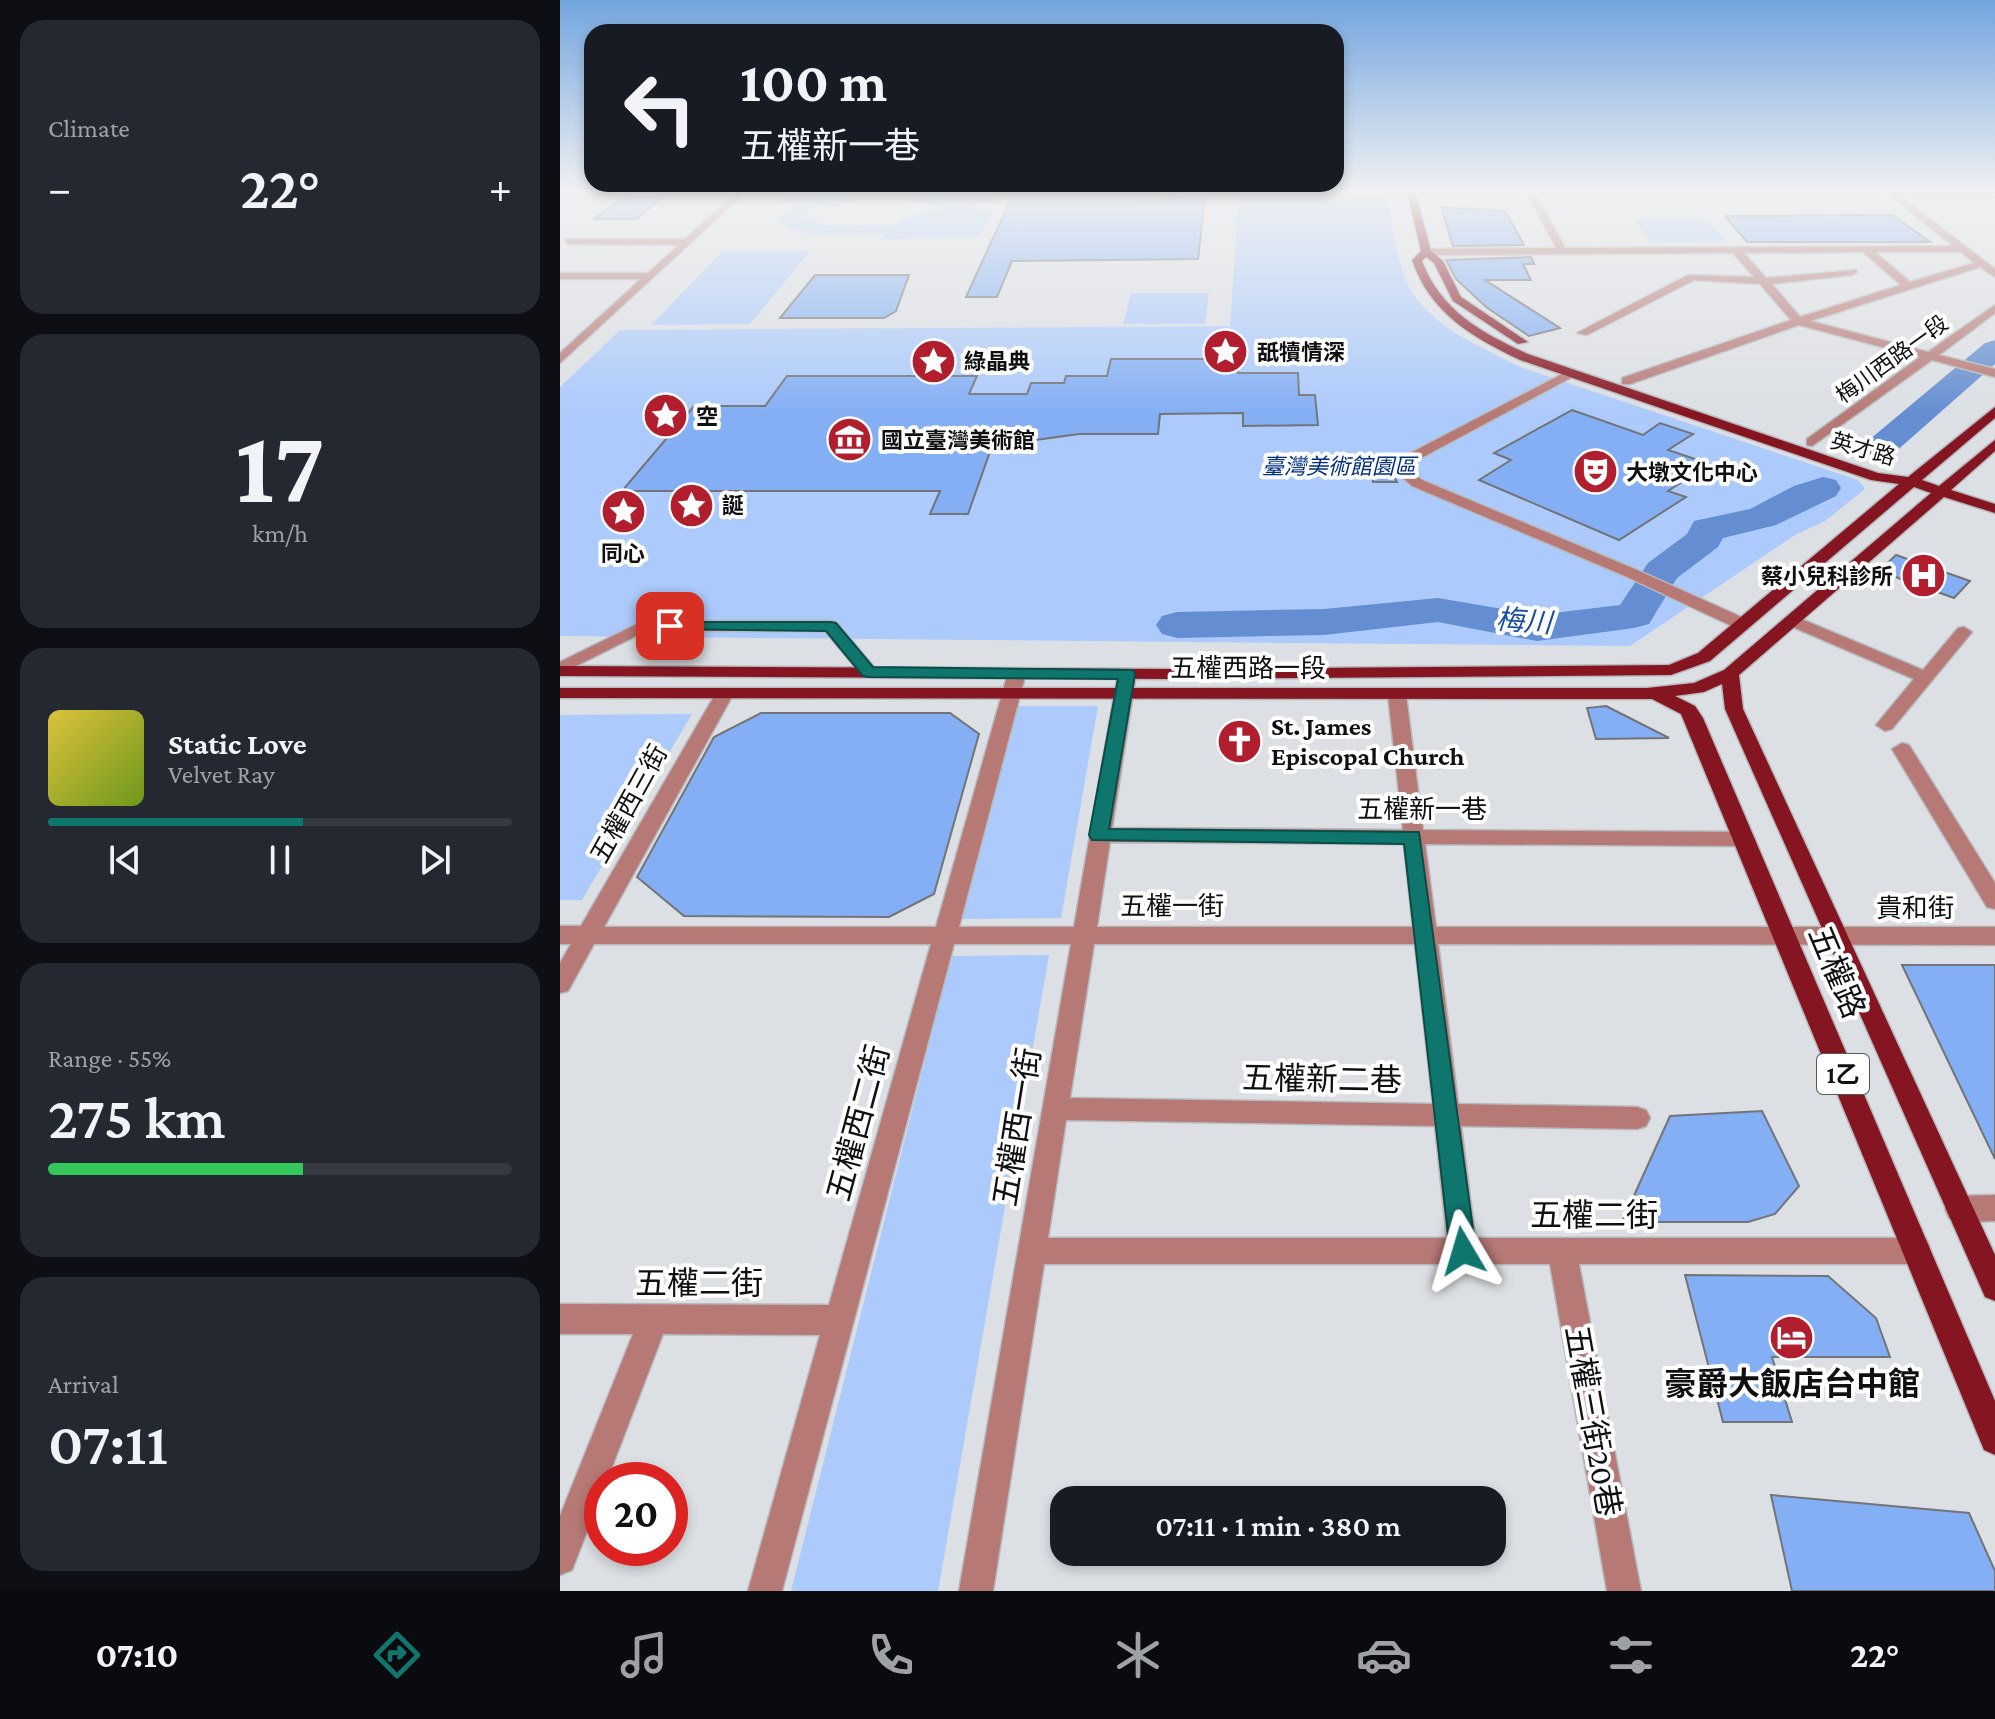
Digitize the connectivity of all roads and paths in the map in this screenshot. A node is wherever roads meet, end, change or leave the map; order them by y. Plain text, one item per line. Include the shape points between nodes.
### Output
1 (663, 265) edge
2 (1419, 265) edge
3 (1440, 265) edge
4 (1749, 265) edge
5 (1884, 265) edge
6 (1976, 265) edge
7 (1852, 272) dead end
8 (560, 276) edge
9 (651, 276) junction
10 (1760, 279) junction
11 (1907, 285) junction
12 (1995, 308) edge
13 (1798, 321) junction
14 (1583, 333) dead end
15 (1930, 356) junction
16 (560, 359) edge
17 (1995, 373) edge
18 (1570, 375) junction
19 (1626, 381) junction
20 (1995, 411) edge
21 (1812, 442) junction
22 (1995, 444) edge
23 (1913, 482) junction
24 (1942, 491) junction
25 (1995, 509) edge
26 (1794, 621) junction
27 (1742, 624) junction
28 (1964, 632) dead end
29 (1704, 657) junction
30 (560, 670) edge
31 (869, 672) junction
32 (1656, 673) junction
33 (1730, 674) junction
34 (1927, 678) junction
35 (1014, 683) junction
36 (1126, 684) junction
37 (560, 693) edge
38 (725, 693) junction
39 (1397, 695) junction
40 (1693, 699) junction
41 (1734, 709) junction
42 (1885, 725) dead end
43 (1902, 749) dead end
44 (1098, 835) junction
45 (1413, 837) junction
46 (1745, 839) junction
47 (1995, 901) edge
48 (945, 934) junction
49 (1084, 934) junction
50 (1425, 934) junction
51 (560, 935) edge
52 (587, 935) junction
53 (1784, 935) junction
54 (1836, 936) junction
55 (1995, 936) edge
56 (560, 984) edge
57 (1054, 1109) junction
58 (1446, 1115) junction
59 (1637, 1118) dead end
60 (1995, 1208) edge
61 (1959, 1209) junction
62 (1031, 1251) junction
63 (1463, 1251) junction
64 (1562, 1251) junction
65 (1917, 1251) junction
66 (1995, 1287) edge
67 (560, 1319) edge
68 (654, 1319) junction
69 (839, 1320) junction
70 (1995, 1439) edge
71 (560, 1558) edge
72 (765, 1591) edge
73 (976, 1591) edge
74 (1624, 1591) edge

1 - 9 street
2 - 18 main road, 英才路 via 1435,300 1488,340
3 - 19 main road, 英才路 via 1457,299 1508,336
4 - 10 street
5 - 11 street
6 - 11 street
7 - 10 street
8 - 9 street
9 - 16 street
10 - 13 street
10 - 14 street via 1692,277
11 - 13 street
12 - 15 street, 梅川西路一段
13 - 15 street
13 - 19 street
15 - 17 street
15 - 21 street, 梅川西路一段
18 - 23 main road, 英才路 via 1876,477
18 - 27 street via 1404,462 1401,470 1417,483
19 - 21 main road, 英才路
20 - 23 main road
21 - 23 main road, 英才路 via 1886,466
22 - 24 main road
23 - 24 main road
23 - 27 main road
24 - 25 main road
24 - 26 main road
26 - 33 main road
26 - 34 street
27 - 29 main road
28 - 34 street
29 - 32 main road, 五權西路一段
29 - 40 main road
30 - 31 main road, 五權西路一段
30 - 31 street via 643,626 830,626
31 - 35 main road, 五權西路一段
32 - 36 main road, 五權西路一段
32 - 40 main road, 五權西路一段
33 - 40 main road
33 - 41 main road, 五權路 / 1乙
34 - 42 street
35 - 36 main road, 五權西路一段
35 - 38 main road, 五權西路一段
35 - 48 street, 五權西二街
36 - 39 main road, 五權西路一段
36 - 44 street, 五權西一街
37 - 38 main road, 五權西路一段
38 - 52 street, 五權西三街
39 - 40 main road, 五權西路一段 via 1656,694
39 - 45 street
40 - 41 main road
40 - 46 main road, 五權路 / 1乙
41 - 54 main road, 五權路 / 1乙
43 - 47 street
44 - 45 street, 五權新一巷
44 - 49 street, 五權西一街
45 - 46 street, 五權新一巷
45 - 50 street
46 - 53 main road, 五權路 / 1乙
48 - 49 street, 五權一街
48 - 52 street, 五權一街
48 - 69 street, 五權西二街
49 - 50 street, 五權一街
49 - 57 street, 五權西一街
50 - 53 street, 五權一街
50 - 58 street
51 - 52 street, 五權一街
52 - 56 street, 五權西三街
53 - 54 street, 貴和街
53 - 65 main road, 五權路 / 1乙
54 - 55 street, 貴和街
54 - 61 main road, 五權路 / 1乙
57 - 58 street, 五權新二巷
57 - 62 street, 五權西一街
58 - 59 street, 五權新二巷
58 - 63 street
60 - 61 street
61 - 66 main road, 五權路 / 1乙
62 - 63 street, 五權二街
62 - 73 street, 五權西一街
63 - 64 street, 五權二街
64 - 65 street, 五權二街
64 - 74 street, 五權三街20巷
65 - 70 main road, 五權路 / 1乙
67 - 68 street, 五權二街
68 - 69 street, 五權二街
68 - 71 street
69 - 72 street, 五權西二街

